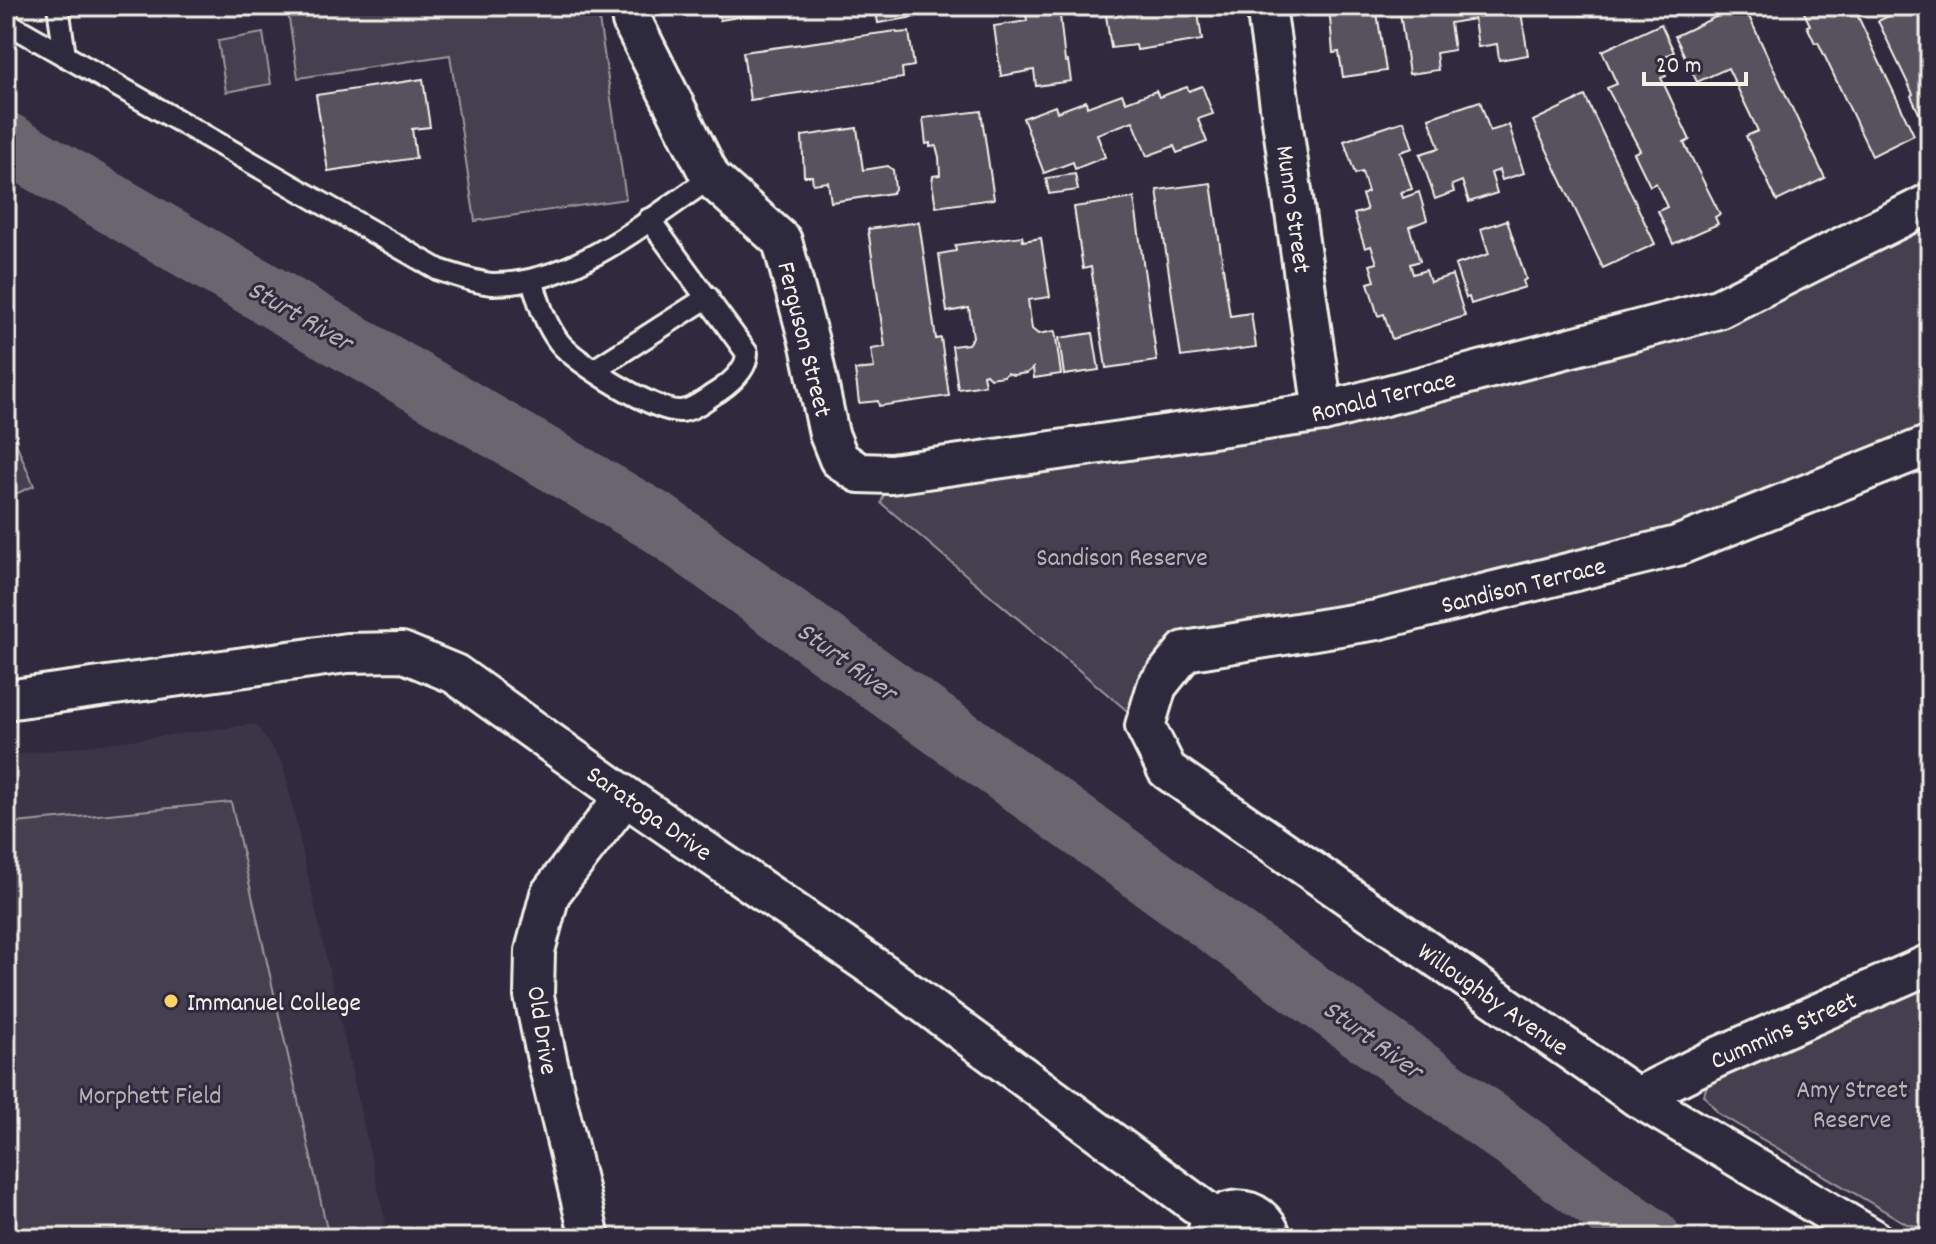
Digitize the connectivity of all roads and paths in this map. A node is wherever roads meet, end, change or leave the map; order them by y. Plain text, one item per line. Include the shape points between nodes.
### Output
1 (58, 6) edge
2 (630, 6) edge
3 (1266, 6) edge
4 (6, 22) edge
5 (65, 56) junction
6 (711, 178) junction
7 (1930, 203) edge
8 (649, 219) junction
9 (532, 280) junction
10 (708, 297) junction
11 (594, 370) junction
12 (1323, 412) junction
13 (829, 434) joint
14 (1930, 445) edge
15 (6, 700) edge
16 (1145, 726) joint
17 (625, 796) junction
18 (1930, 964) edge
19 (1637, 1097) junction
20 (1210, 1228) edge
21 (590, 1238) edge
22 (1272, 1238) edge
23 (1872, 1238) edge

1 - 5 lane
2 - 6 street, Ferguson Street via 632,21
3 - 12 street, Munro Street
4 - 5 lane
5 - 9 lane via 439,270 491,284
6 - 8 lane
6 - 13 street, Ferguson Street via 782,241
7 - 12 street, Ronald Terrace via 1718,309
8 - 9 lane via 593,256
8 - 10 lane
9 - 11 lane via 543,316 559,342
10 - 11 lane
10 - 11 lane via 747,353 747,363 729,384 680,411 663,408
12 - 13 street, Ronald Terrace via 891,474 859,473 839,459
14 - 16 street, Sandison Terrace via 1677,546 1377,620 1185,651 1157,686
15 - 17 street, Saratoga Drive via 347,653 402,652 455,674
16 - 19 street, Willoughby Avenue via 1167,770
17 - 20 street, Saratoga Drive via 884,974
17 - 21 street, Old Drive via 550,894 535,951 534,996
18 - 19 street, Cummins Street
19 - 23 street, Willoughby Avenue
20 - 22 street via 1228,1211 1241,1210 1260,1217

